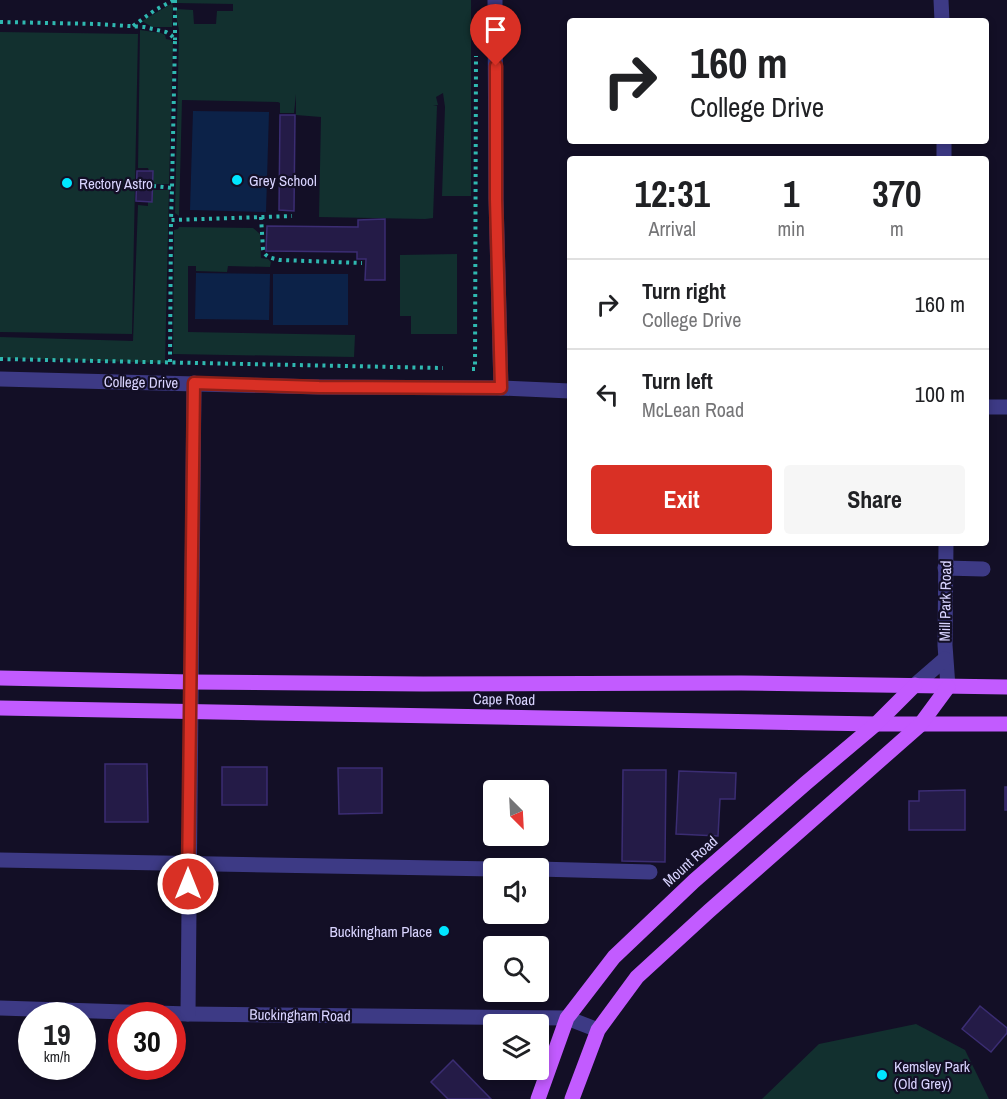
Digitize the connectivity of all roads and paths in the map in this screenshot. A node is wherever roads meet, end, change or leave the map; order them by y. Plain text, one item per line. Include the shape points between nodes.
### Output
1 (174, 0) edge
2 (495, 0) edge
3 (941, 0) edge
4 (942, 18) edge
5 (0, 22) edge
6 (133, 26) junction
7 (176, 40) junction
8 (476, 47) dead end
9 (153, 186) dead end
10 (172, 188) junction
11 (292, 216) dead end
12 (261, 217) junction
13 (171, 220) junction
14 (362, 262) dead end
15 (0, 359) edge
16 (170, 363) dead end
17 (452, 368) dead end
18 (463, 369) dead end
19 (0, 379) edge
20 (194, 383) junction
21 (501, 388) junction
22 (567, 391) edge
23 (989, 407) edge
24 (1007, 407) edge
25 (946, 546) edge
26 (945, 568) junction
27 (983, 569) dead end
28 (945, 659) junction
29 (0, 678) edge
30 (191, 682) junction
31 (915, 685) junction
32 (948, 687) junction
33 (1007, 687) edge
34 (0, 708) edge
35 (190, 712) junction
36 (876, 724) junction
37 (1007, 724) edge
38 (920, 725) junction
39 (0, 860) edge
40 (188, 863) junction
41 (483, 869) edge
42 (549, 869) edge
43 (650, 872) dead end
44 (0, 1008) edge
45 (188, 1014) junction
46 (567, 1018) junction
47 (598, 1030) junction
48 (538, 1099) edge
49 (572, 1099) edge

1 - 6 path
1 - 7 path
2 - 21 street
3 - 4 street
5 - 6 path
6 - 7 path via 166,32
7 - 10 path
8 - 18 path via 475,369
9 - 10 path
10 - 13 path
11 - 12 path
12 - 13 path
12 - 14 path via 267,257
13 - 16 path
15 - 17 path
19 - 20 street, College Drive
20 - 21 street, College Drive
20 - 30 street
21 - 22 street, College Drive
23 - 24 street
25 - 26 street, Mill Park Road
26 - 27 street
26 - 28 street, Mill Park Road
28 - 31 street, Mill Park Road
28 - 32 street, Mill Park Road
29 - 30 main road, Cape Road
30 - 31 main road, Cape Road
30 - 35 street
31 - 32 main road, Cape Road
31 - 36 main road, Mount Road
32 - 33 main road, Cape Road
32 - 38 main road
34 - 35 main road, Cape Road
35 - 36 main road, Cape Road
35 - 40 street
36 - 38 main road, Cape Road
36 - 46 main road, Mount Road via 702,874 614,957
37 - 38 main road, Cape Road
38 - 47 main road via 637,977
39 - 40 street
40 - 41 street
40 - 45 street
42 - 43 street
44 - 45 street, Buckingham Road
45 - 46 street, Buckingham Road
46 - 47 street, Buckingham Road
46 - 48 main road, Mount Road
47 - 49 main road

